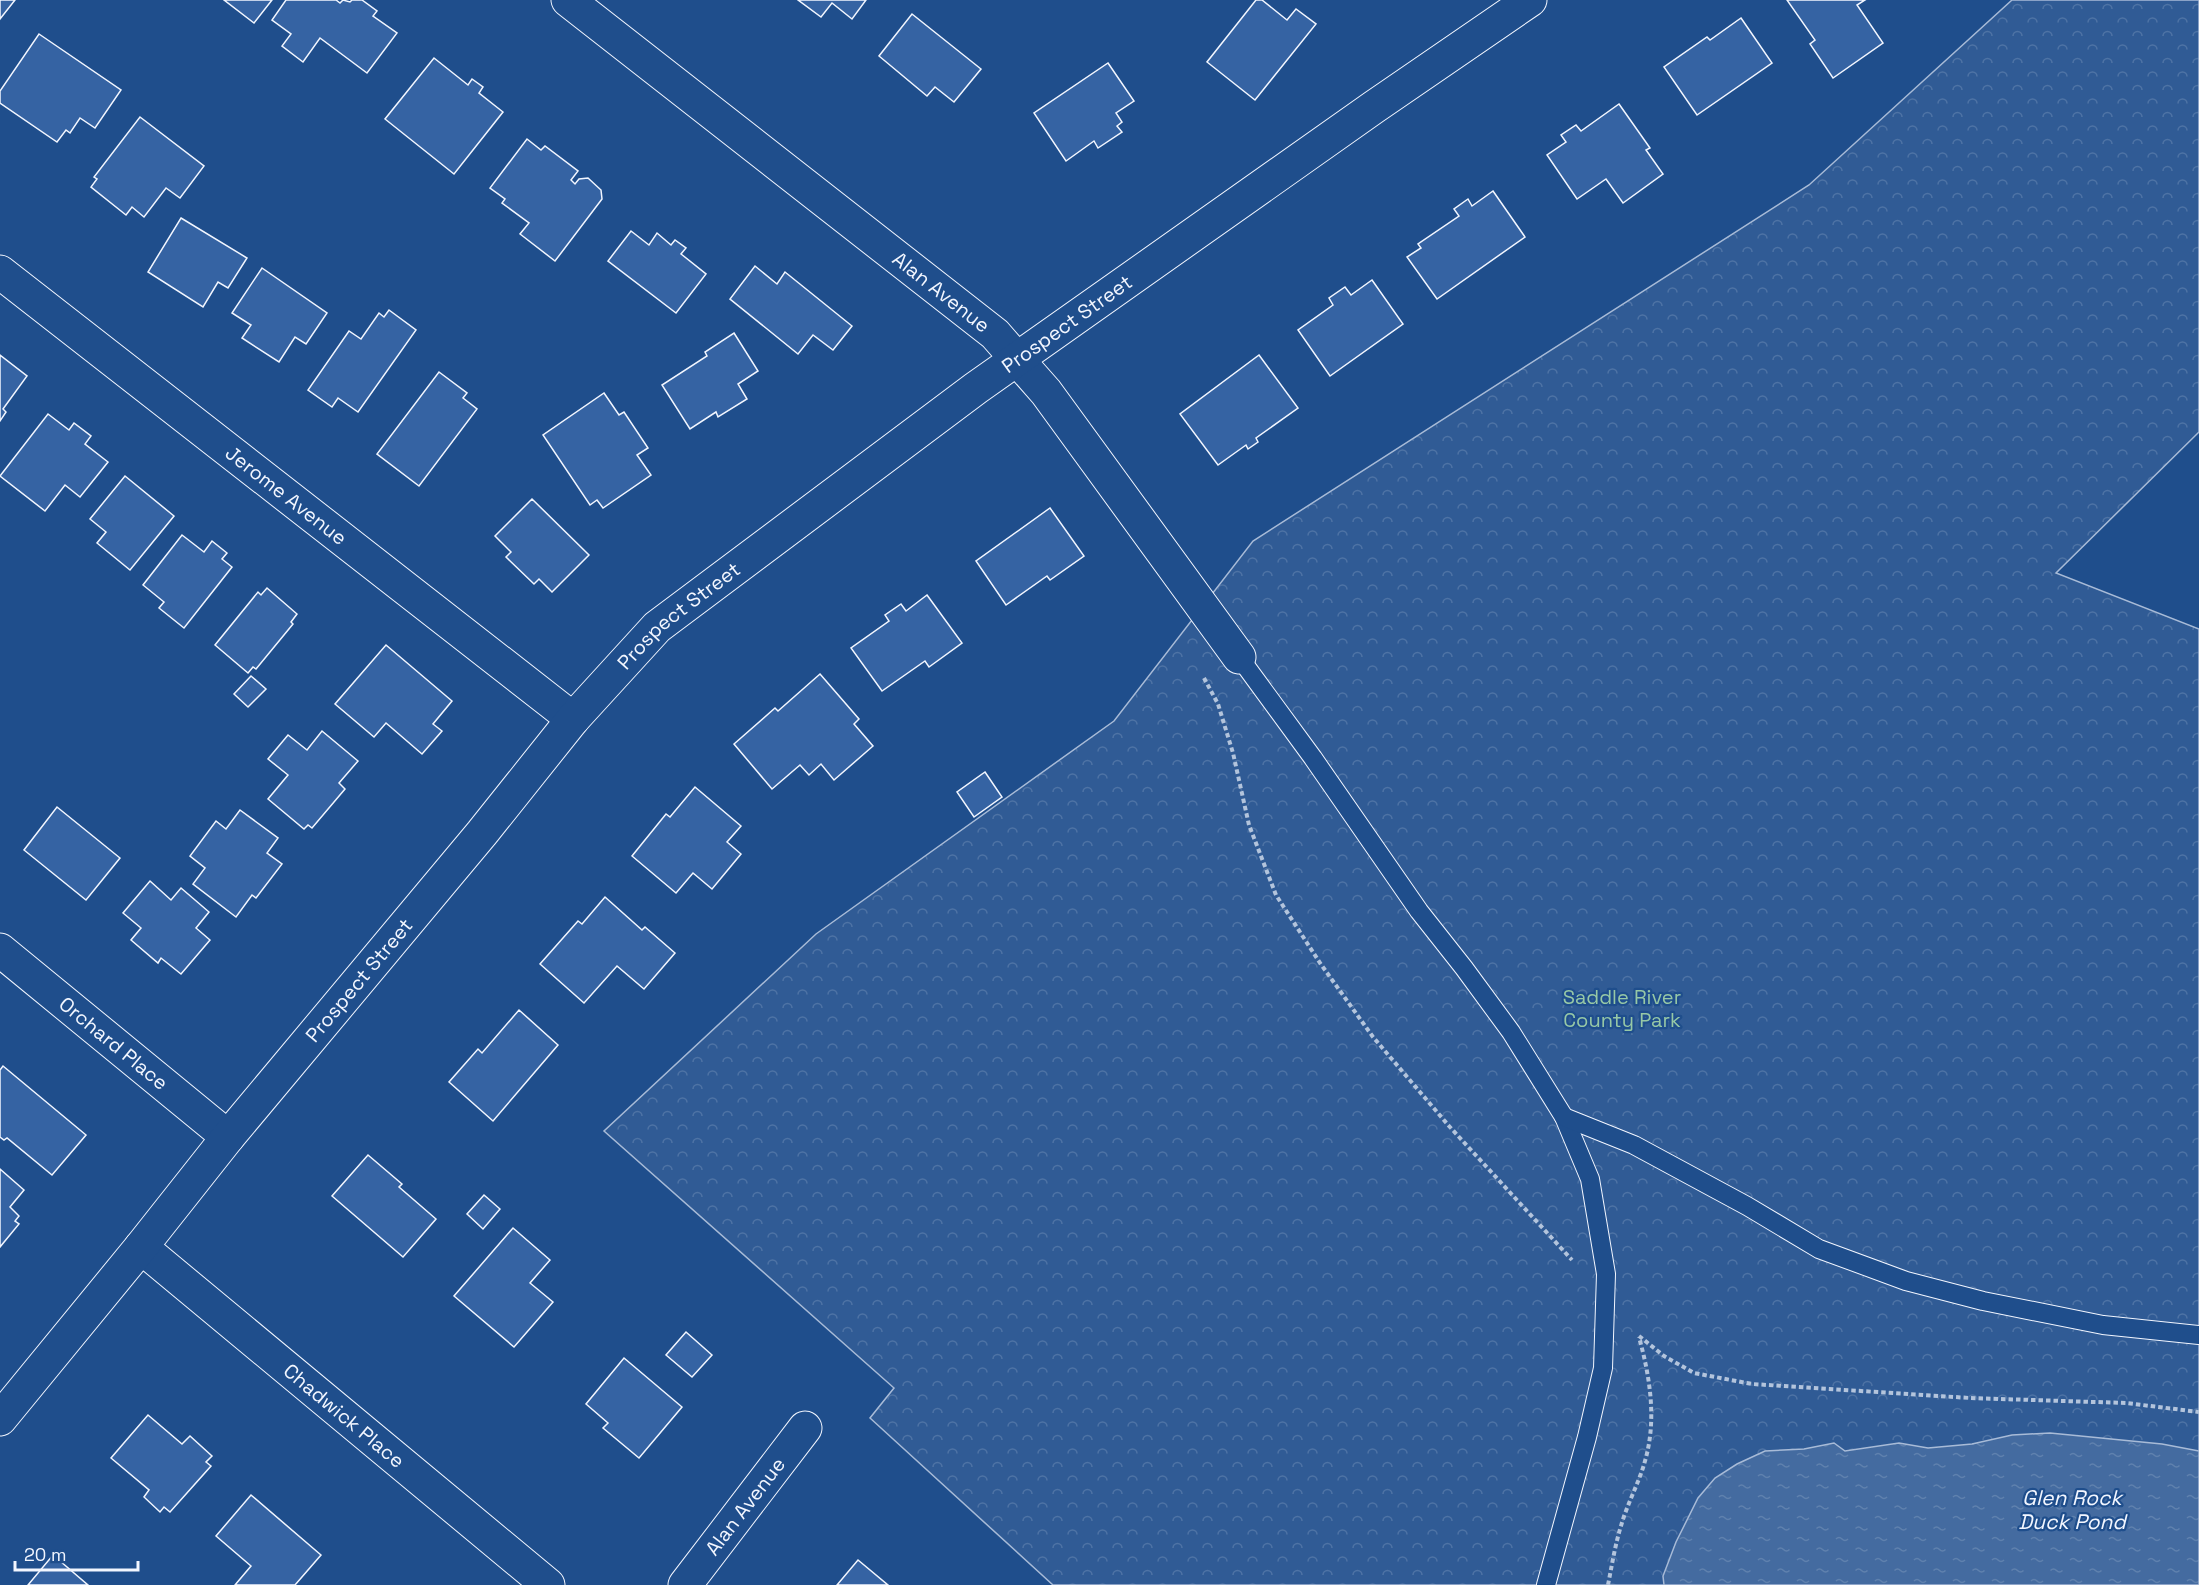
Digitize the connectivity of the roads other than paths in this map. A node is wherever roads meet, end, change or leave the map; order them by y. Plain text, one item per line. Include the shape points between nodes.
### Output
1 (568, 0) edge
2 (1530, 0) edge
3 (0, 272) edge
4 (1017, 359) junction
5 (1239, 657) joint
6 (573, 719) junction
7 (0, 950) edge
8 (1564, 1117) junction
9 (228, 1137) junction
10 (141, 1247) junction
11 (2199, 1335) edge
12 (0, 1419) edge
13 (804, 1428) dead end
14 (548, 1585) edge
15 (685, 1585) edge
16 (1546, 1585) edge

1 - 4 street, Alan Avenue via 995,334
2 - 4 street, Prospect Street
3 - 6 street, Jerome Avenue
4 - 5 street, Alan Avenue via 1046,392
4 - 6 street, Prospect Street via 657,627
5 - 8 lane via 1419,911 1511,1032
6 - 9 street, Prospect Street
7 - 9 street, Orchard Place
8 - 11 lane via 1634,1145 1819,1249 1906,1281 2103,1325
8 - 16 lane via 1590,1179 1606,1274 1604,1345 1603,1368 1587,1437
9 - 10 street, Prospect Street
10 - 12 street, Prospect Street
10 - 14 street, Chadwick Place
13 - 15 street, Alan Avenue

